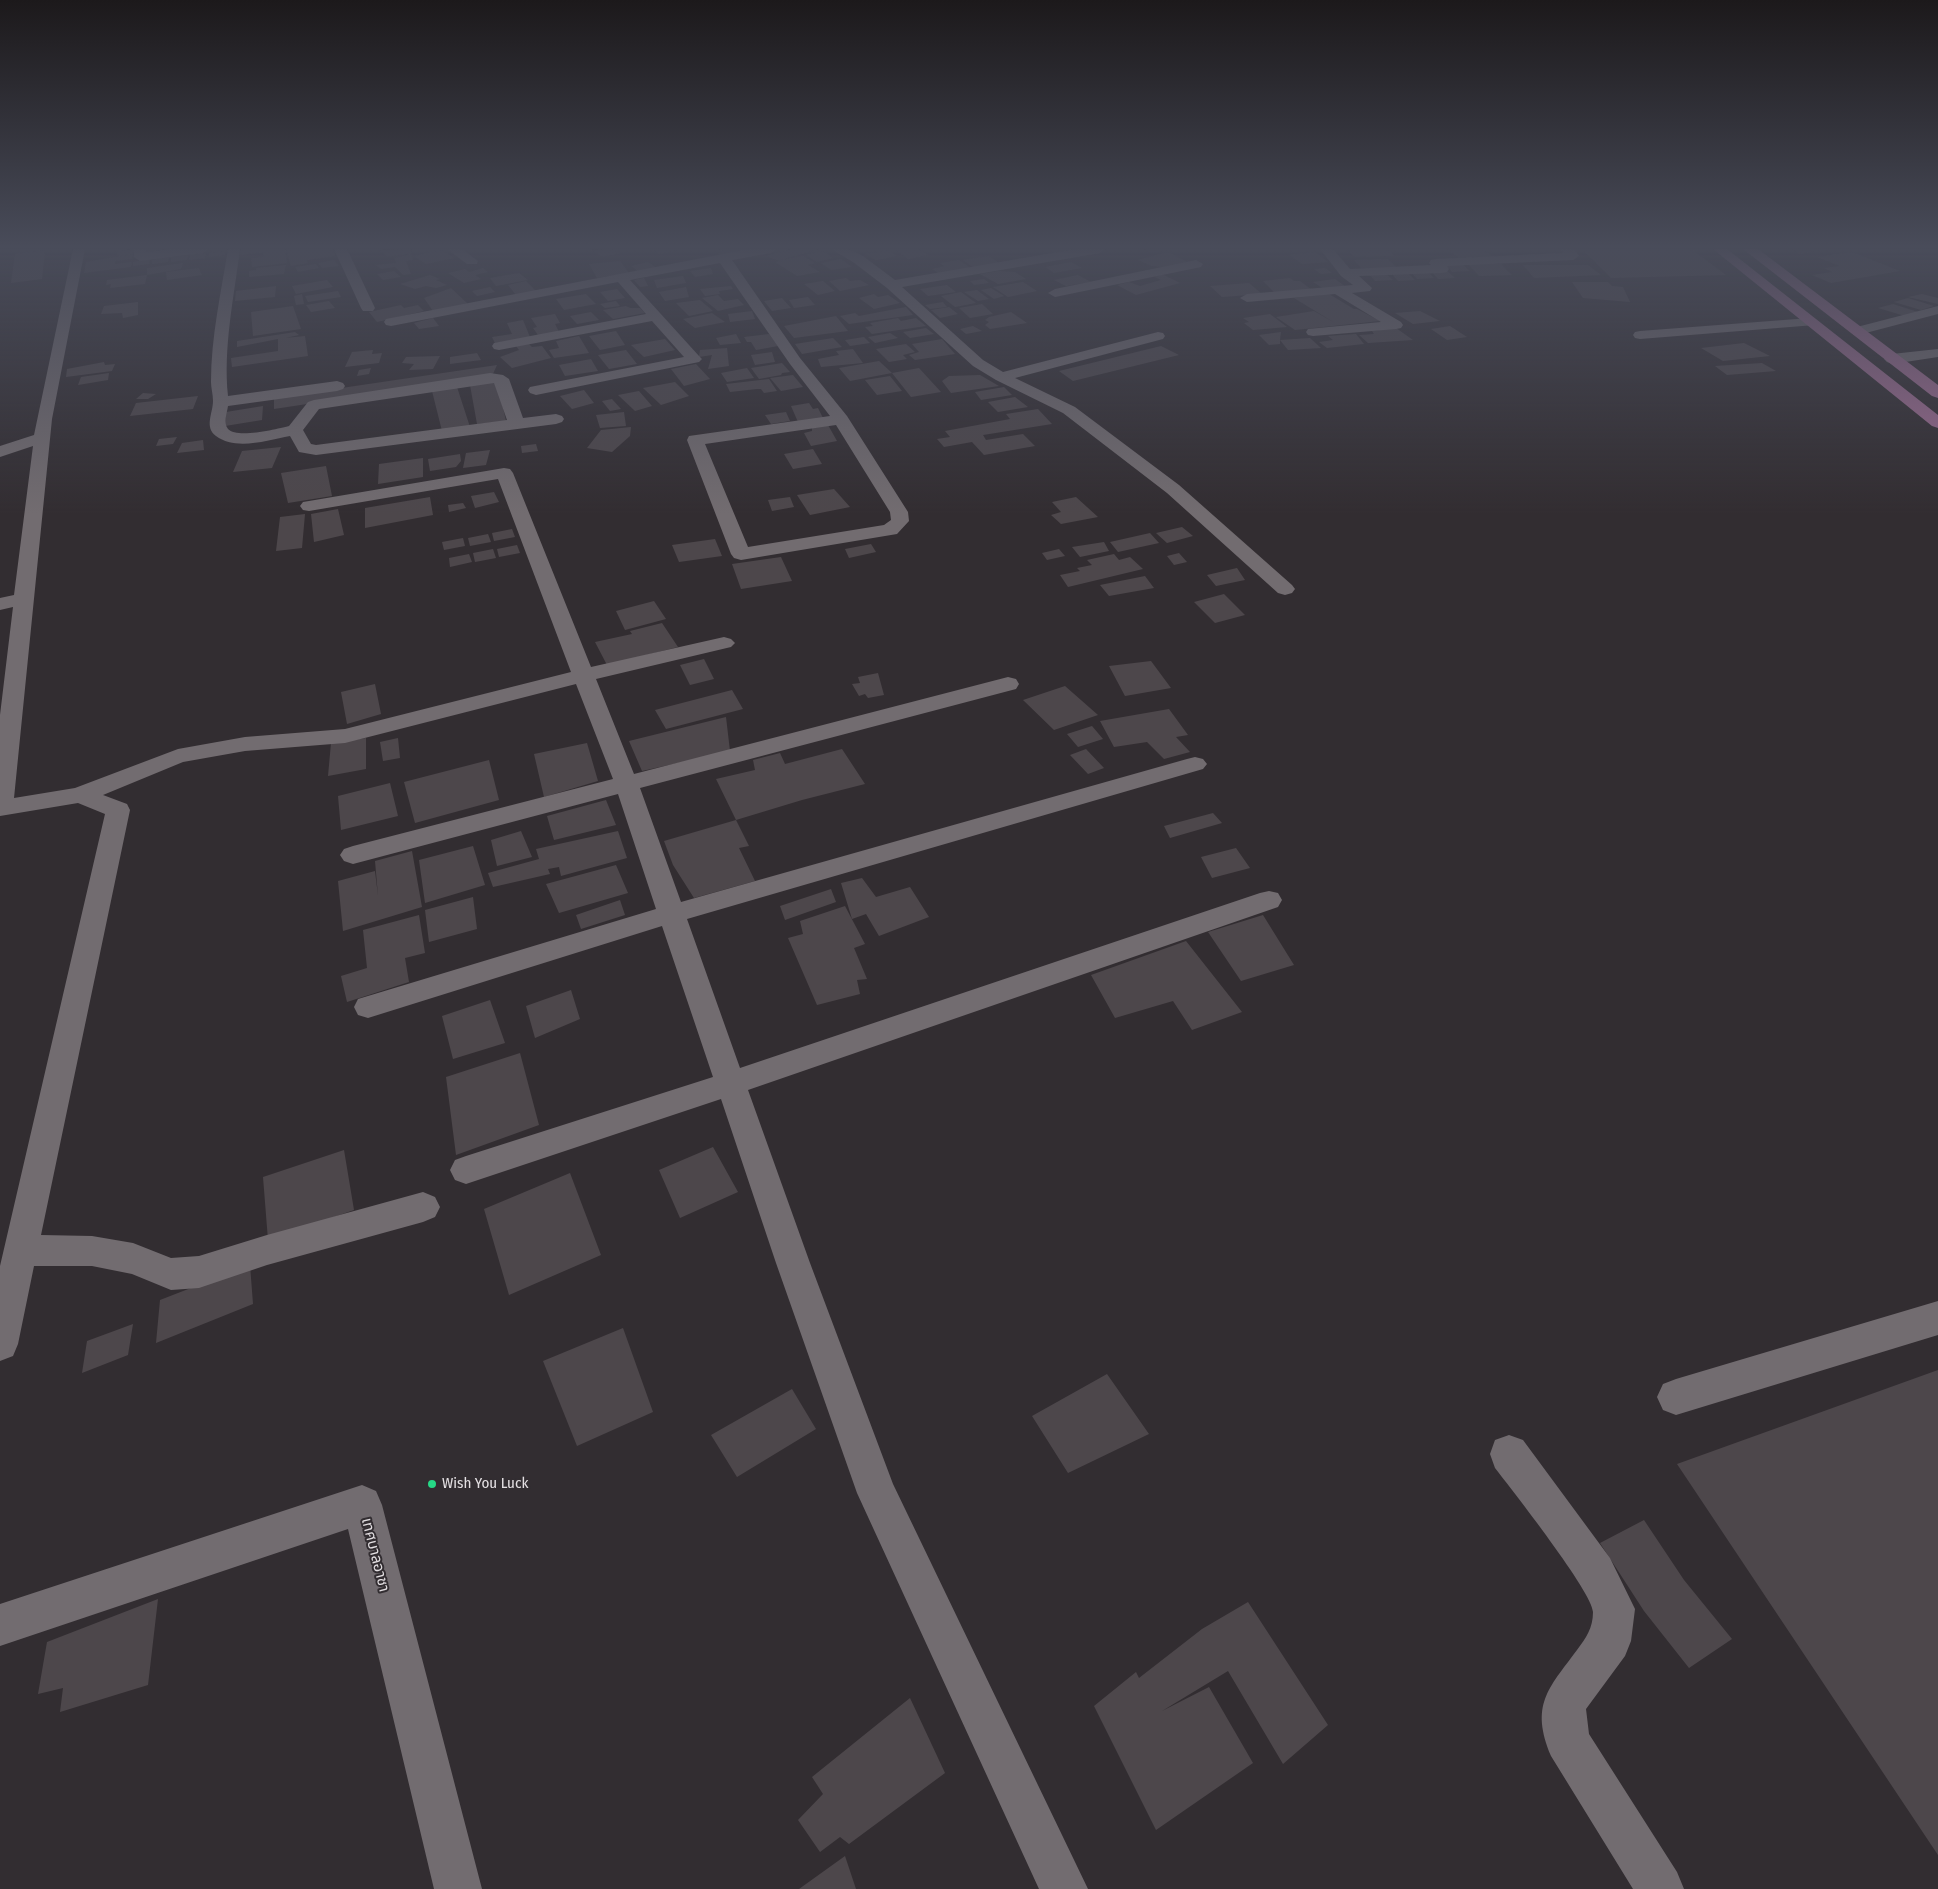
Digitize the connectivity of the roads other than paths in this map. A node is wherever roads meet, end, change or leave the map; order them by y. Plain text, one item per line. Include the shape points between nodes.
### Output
1 (62, 337) edge
2 (222, 337) edge
3 (545, 337) edge
4 (675, 337) edge
5 (778, 337) edge
6 (950, 337) edge
7 (1154, 337) edge
8 (1829, 337) edge
9 (1865, 337) edge
10 (499, 346) dead end
11 (1938, 353) edge
12 (1892, 359) junction
13 (443, 371) dead end
14 (1001, 377) junction
15 (536, 390) dead end
16 (1938, 393) edge
17 (221, 402) junction
18 (556, 419) dead end
19 (841, 419) junction
20 (516, 423) junction
21 (1938, 423) edge
22 (295, 430) junction
23 (43, 437) junction
24 (0, 452) edge
25 (309, 506) dead end
26 (1285, 589) dead end
27 (25, 599) junction
28 (0, 604) edge
29 (724, 643) dead end
30 (584, 675) junction
31 (1008, 684) dead end
32 (1195, 764) dead end
33 (626, 782) junction
34 (80, 795) junction
35 (0, 808) edge
36 (353, 855) dead end
37 (1269, 900) dead end
38 (671, 914) junction
39 (368, 1007) dead end
40 (730, 1084) junction
41 (466, 1170) dead end
42 (423, 1207) dead end
43 (21, 1250) junction
44 (1938, 1318) edge
45 (0, 1344) edge
46 (1676, 1397) dead end
47 (1509, 1454) dead end
48 (0, 1625) edge
49 (458, 1889) edge
50 (1064, 1889) edge
51 (1660, 1889) edge

1 - 23 street
2 - 17 street
3 - 10 street
4 - 15 street via 694,359
5 - 19 street
6 - 14 street via 978,363
7 - 14 street
8 - 21 main road
9 - 12 main road
11 - 12 street
12 - 16 main road
13 - 17 street
14 - 26 street via 1069,410 1173,489
17 - 22 street via 217,422 221,432 234,439
18 - 20 street
19 - 19 street via 695,440 741,554 890,530 900,521 899,512
20 - 22 street via 316,450 305,448
20 - 22 street via 503,382 490,378 314,405
23 - 24 street
23 - 27 street
25 - 30 street via 504,473
27 - 28 street
27 - 35 street
29 - 30 street
30 - 33 street
30 - 34 street via 346,736 245,744 178,756
31 - 33 street
32 - 38 street
33 - 36 street
33 - 38 street
34 - 35 street
34 - 43 street via 118,810
37 - 40 street
38 - 39 street
38 - 40 street
40 - 41 street
40 - 50 street via 877,1493
42 - 43 street via 199,1272 171,1274 133,1259 92,1251
43 - 45 street
44 - 46 street
47 - 51 street via 1596,1572 1614,1609 1610,1641 1564,1703 1567,1740
48 - 49 street, เทศบาลอาชา via 362,1505

